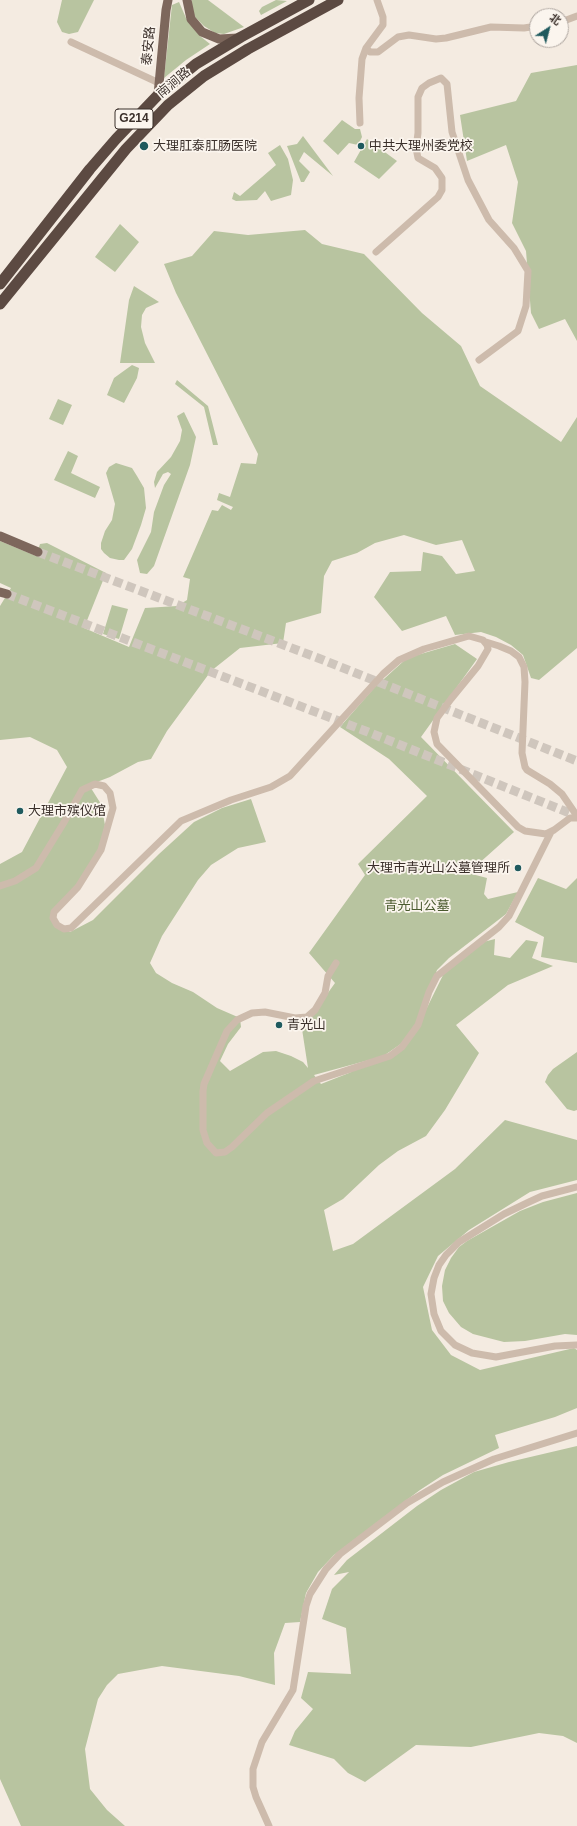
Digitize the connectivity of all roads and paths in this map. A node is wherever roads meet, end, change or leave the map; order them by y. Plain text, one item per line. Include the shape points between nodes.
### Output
1 (168, 0) edge
2 (187, 0) edge
3 (309, 0) edge
4 (338, 0) edge
5 (377, 0) edge
6 (529, 27) edge
7 (241, 37) junction
8 (71, 42) dead end
9 (366, 48) junction
10 (159, 89) junction
11 (360, 123) dead end
12 (376, 252) dead end
13 (0, 284) edge
14 (0, 304) edge
15 (479, 360) dead end
16 (0, 536) edge
17 (38, 552) tunnel mouth
18 (486, 642) junction
19 (577, 817) edge
20 (551, 832) junction
21 (0, 886) edge
22 (336, 963) dead end
23 (577, 1187) edge
24 (577, 1345) edge
25 (577, 1433) edge
26 (269, 1826) edge

1 - 10 main road, 泰安路
2 - 7 main road via 191,19 206,34 222,40
3 - 7 highway, 南涧路 / G214
4 - 14 highway, 南涧路 / G214 via 204,76 168,105 121,154
5 - 9 street via 383,17 382,25
6 - 9 street via 491,27 436,39 409,35 398,37 378,52 370,52
7 - 10 highway, 南涧路 / G214
8 - 10 street
9 - 11 street via 362,59
10 - 13 highway, 南涧路 / G214 via 95,163
12 - 15 street via 438,197 442,190 442,178 435,168 418,158 416,148 418,98 422,88 429,82 441,78 447,84 452,132 468,180 489,220 514,248 528,271 526,306 518,332
16 - 17 main road
18 - 19 street via 510,651 519,657 524,667 522,753 525,767 562,794
18 - 20 street via 488,649 482,660 437,718 435,740 515,825 525,831 540,834
18 - 21 street via 469,636 424,649 399,660 383,674 290,776 271,787 181,821 71,928 64,929 56,925 54,912 78,887 104,843 113,808 110,793 104,786 95,784 82,790 36,868 15,881
19 - 20 street via 570,818
20 - 22 street via 509,916 499,927 437,976 418,1024 402,1047 390,1056 314,1081 268,1112 232,1147 225,1152 216,1153 207,1143 203,1130 203,1091 227,1031 237,1020 252,1013 307,1017 315,1010 325,993 328,976
23 - 24 street via 529,1202 464,1238 451,1248 439,1265 431,1294 434,1314 442,1331 455,1345 472,1353 496,1357 562,1345
25 - 26 street via 494,1459 443,1482 407,1503 340,1554 326,1569 310,1594 306,1606 293,1690 262,1742 253,1769 253,1787

